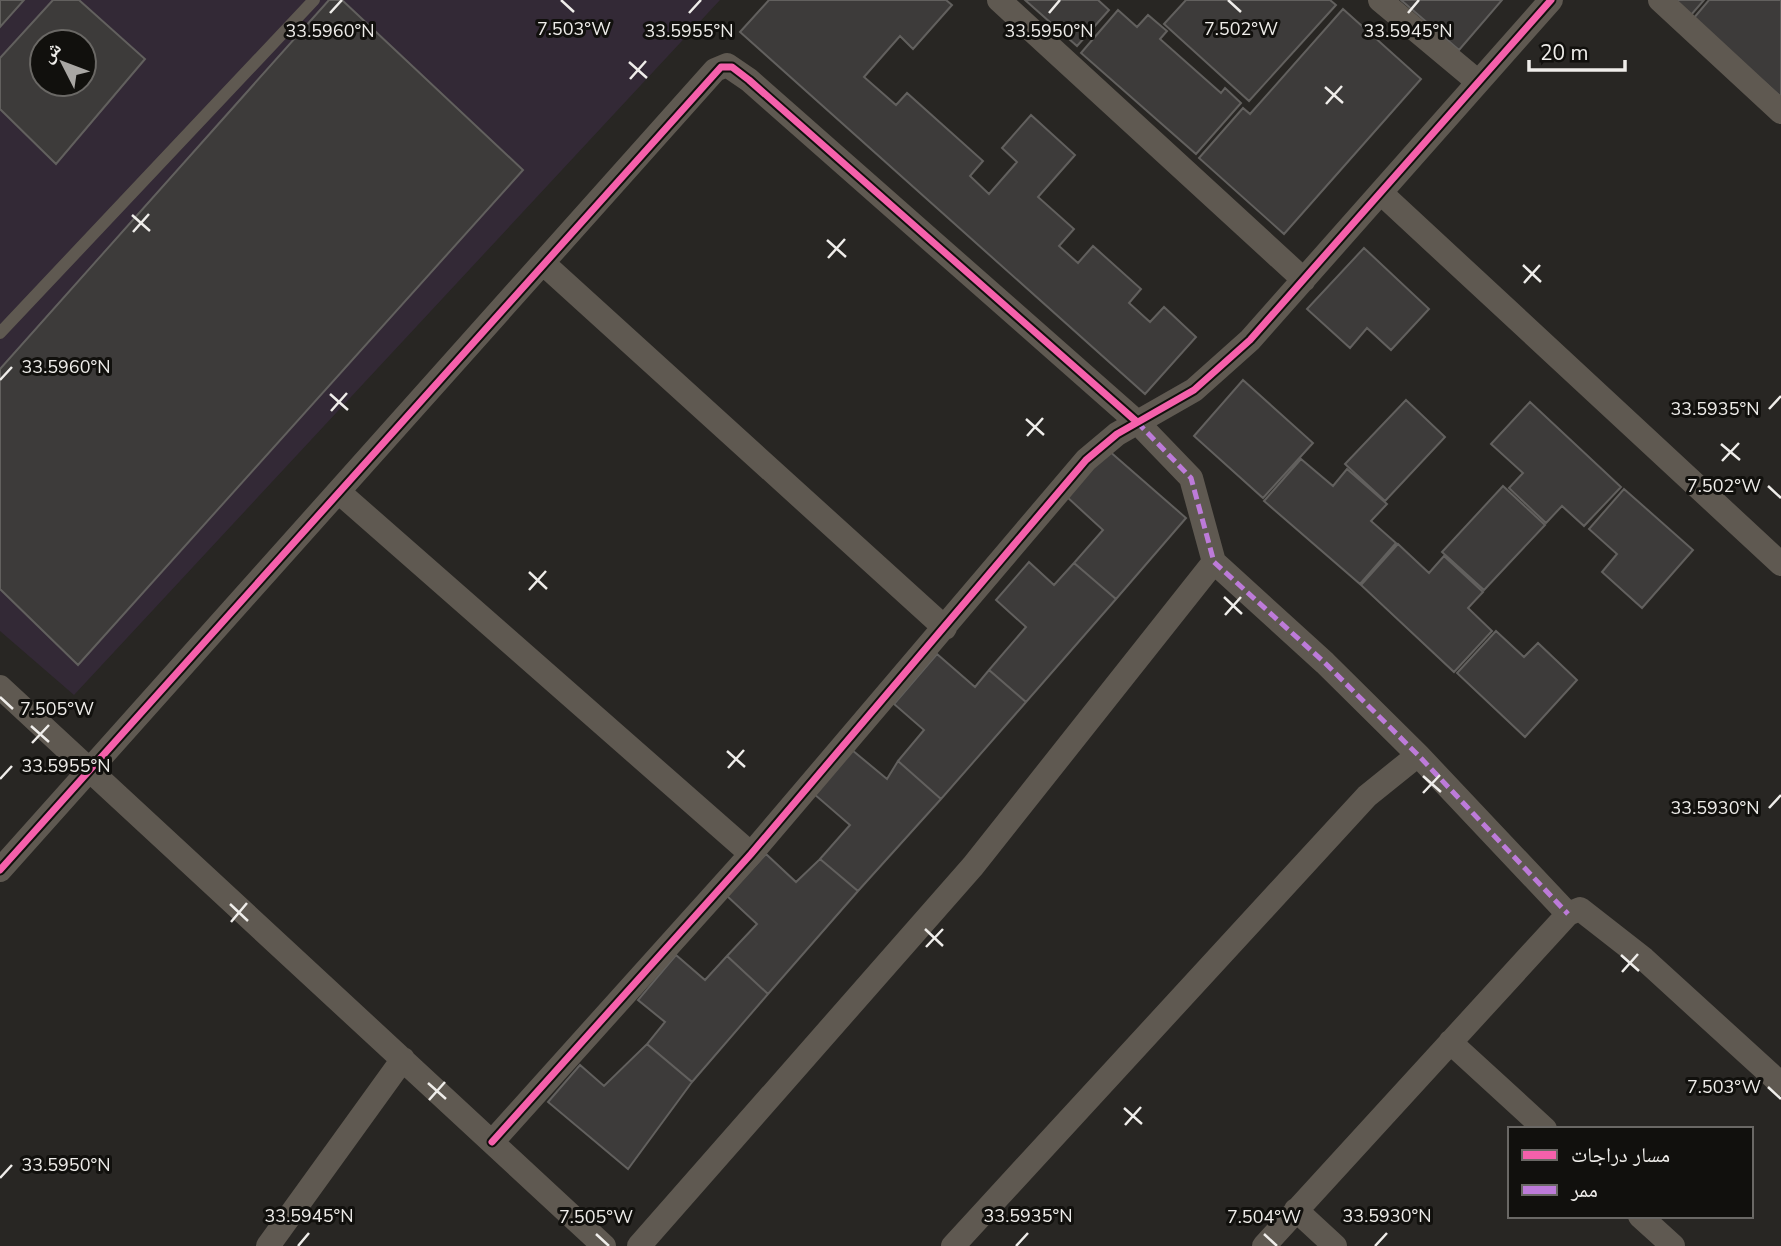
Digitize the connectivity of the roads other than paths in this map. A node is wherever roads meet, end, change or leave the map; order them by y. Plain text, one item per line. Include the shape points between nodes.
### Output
1 (314, 0) edge
2 (999, 0) edge
3 (1380, 0) edge
4 (1550, 0) edge
5 (1660, 0) edge
6 (1477, 81) junction
7 (1781, 112) edge
8 (1381, 193) junction
9 (544, 264) junction
10 (1304, 280) junction
11 (0, 333) edge
12 (1137, 422) junction
13 (340, 493) junction
14 (1214, 562) junction
15 (1781, 564) edge
16 (945, 628) junction
17 (0, 687) edge
18 (1418, 755) junction
19 (90, 768) junction
20 (751, 854) junction
21 (0, 870) edge
22 (1568, 914) junction
23 (1450, 1042) junction
24 (403, 1059) junction
25 (1781, 1084) edge
26 (1543, 1127) edge
27 (492, 1142) junction
28 (1296, 1210) junction
29 (1642, 1218) edge
30 (268, 1246) edge
31 (604, 1246) edge
32 (639, 1246) edge
33 (953, 1246) edge
34 (1264, 1246) edge
35 (1335, 1246) edge
36 (1673, 1246) edge

1 - 11 lane
2 - 10 street
3 - 6 street
4 - 6 street
5 - 7 street
6 - 8 street
8 - 10 street
8 - 15 street
9 - 12 street via 715,70 727,65
9 - 13 street
9 - 16 street
10 - 12 street via 1214,373
12 - 14 street via 1191,478
12 - 16 street via 1086,460
13 - 19 street
13 - 20 street
14 - 18 street
14 - 32 street via 973,866
16 - 20 street
17 - 19 street
18 - 22 street
18 - 33 street via 1367,796
19 - 21 street
19 - 24 street
20 - 27 street
22 - 23 street
22 - 25 street via 1580,909 1591,915
23 - 26 street
23 - 28 street
24 - 27 street
24 - 30 street
27 - 31 street
28 - 34 street
28 - 35 street
29 - 36 street

